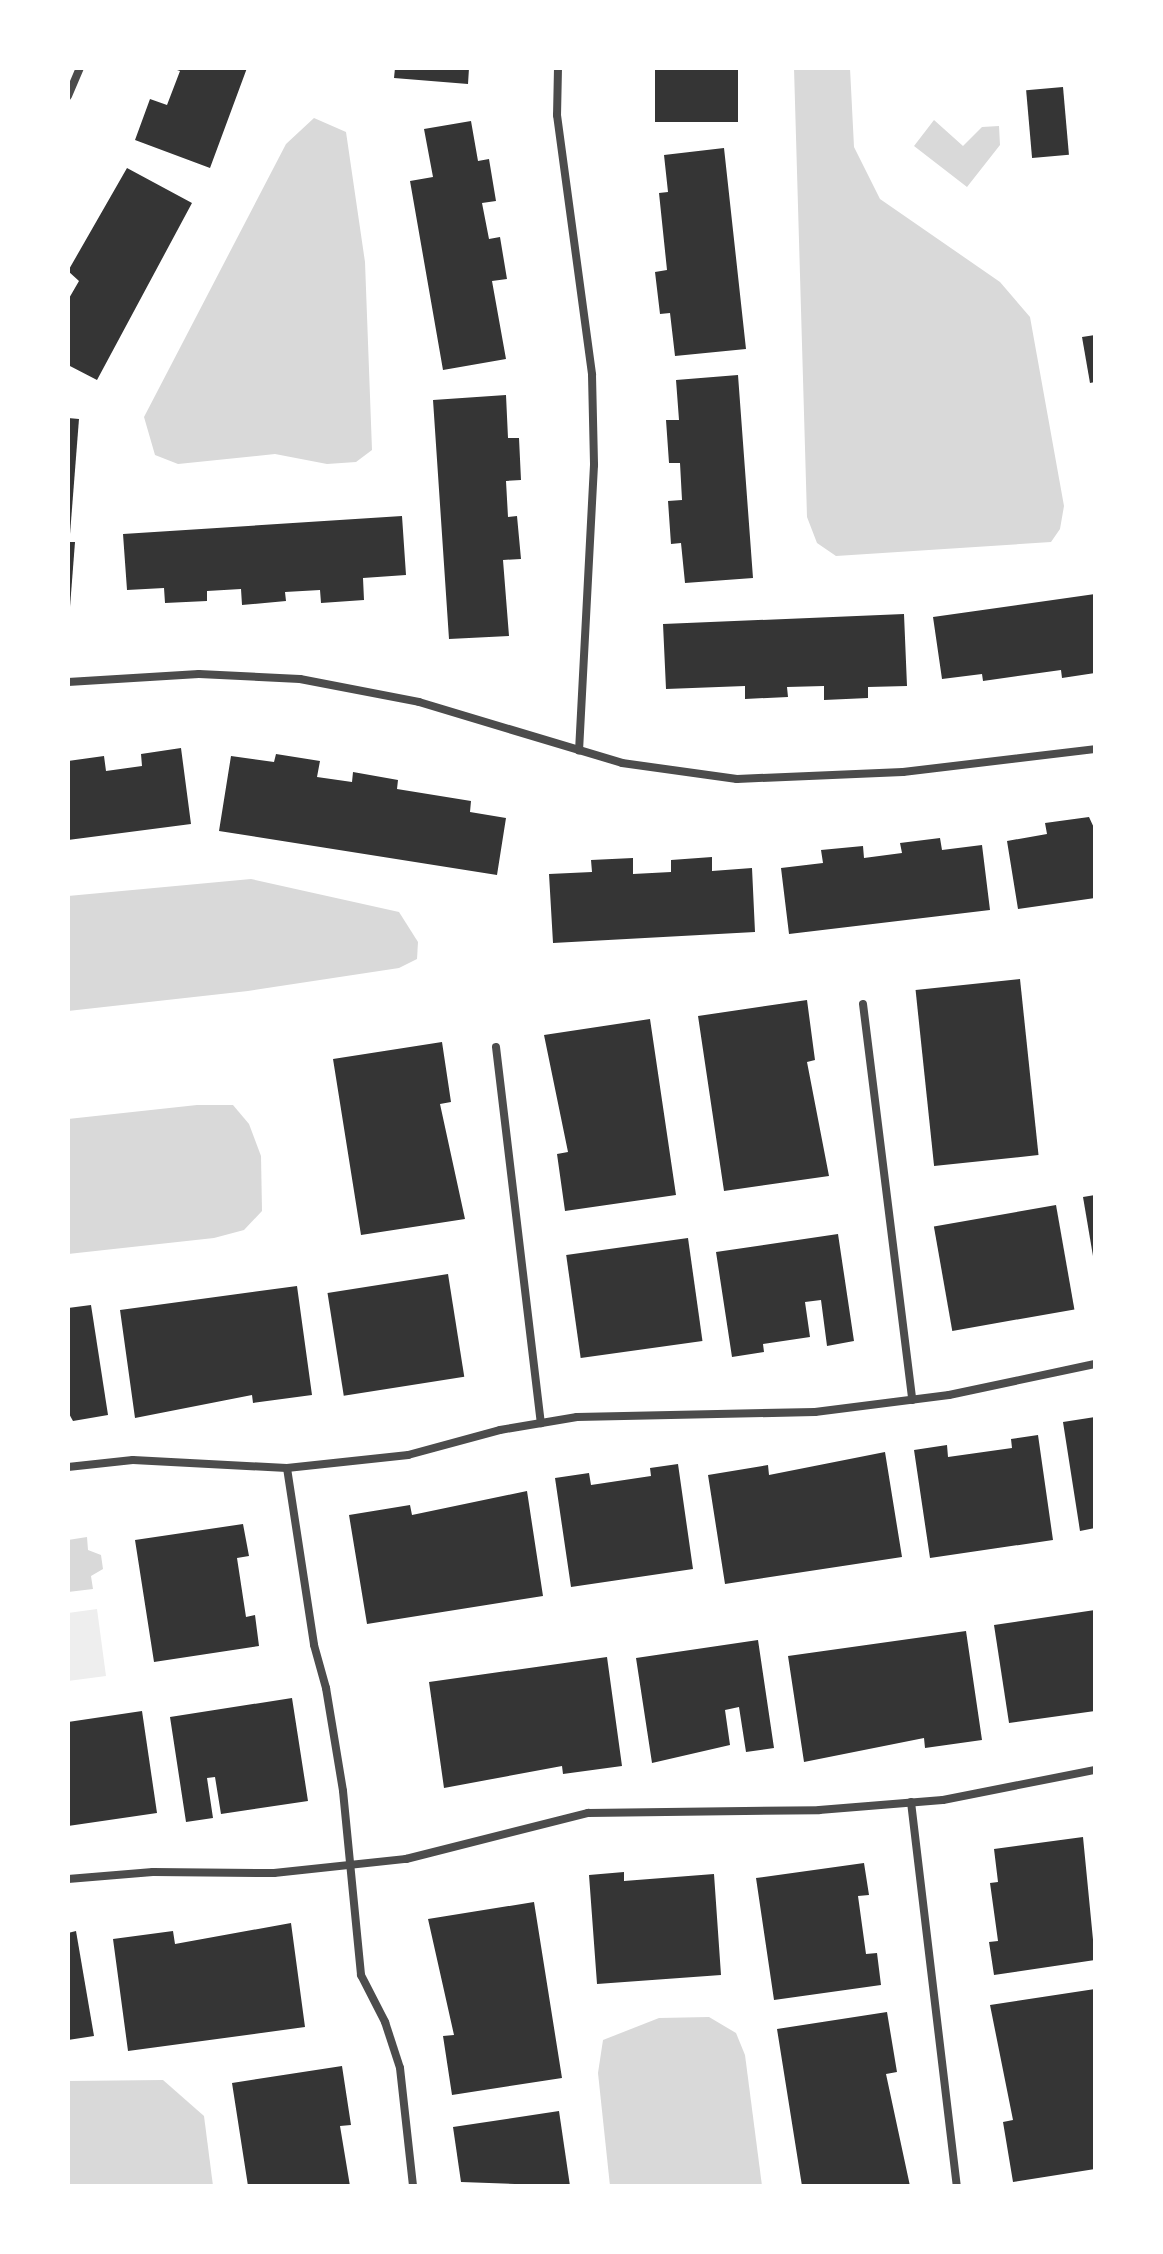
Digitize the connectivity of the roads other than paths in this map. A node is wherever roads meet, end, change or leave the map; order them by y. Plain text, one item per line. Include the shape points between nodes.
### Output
1 (80, 68) edge
2 (558, 68) edge
3 (68, 96) edge
4 (68, 682) edge
5 (1095, 749) edge
6 (579, 751) junction
7 (863, 1004) dead end
8 (496, 1047) dead end
9 (1095, 1364) edge
10 (912, 1400) junction
11 (541, 1423) junction
12 (68, 1467) edge
13 (287, 1468) junction
14 (1095, 1770) edge
15 (911, 1802) junction
16 (353, 1863) junction
17 (68, 1879) edge
18 (413, 2186) edge
19 (957, 2186) edge

1 - 3 street
2 - 6 street via 557,115 592,375 594,465
4 - 6 street via 199,674 300,679 419,702
5 - 6 street via 903,772 737,779 622,763
7 - 10 street
8 - 11 street
9 - 10 street
10 - 11 street via 815,1412 577,1417
11 - 13 street via 408,1455
12 - 13 street via 133,1460
13 - 16 street
14 - 15 street
15 - 16 street via 819,1810 588,1813 406,1859
15 - 19 street
16 - 17 street via 274,1873 153,1872
16 - 18 street via 361,1975 400,2068

